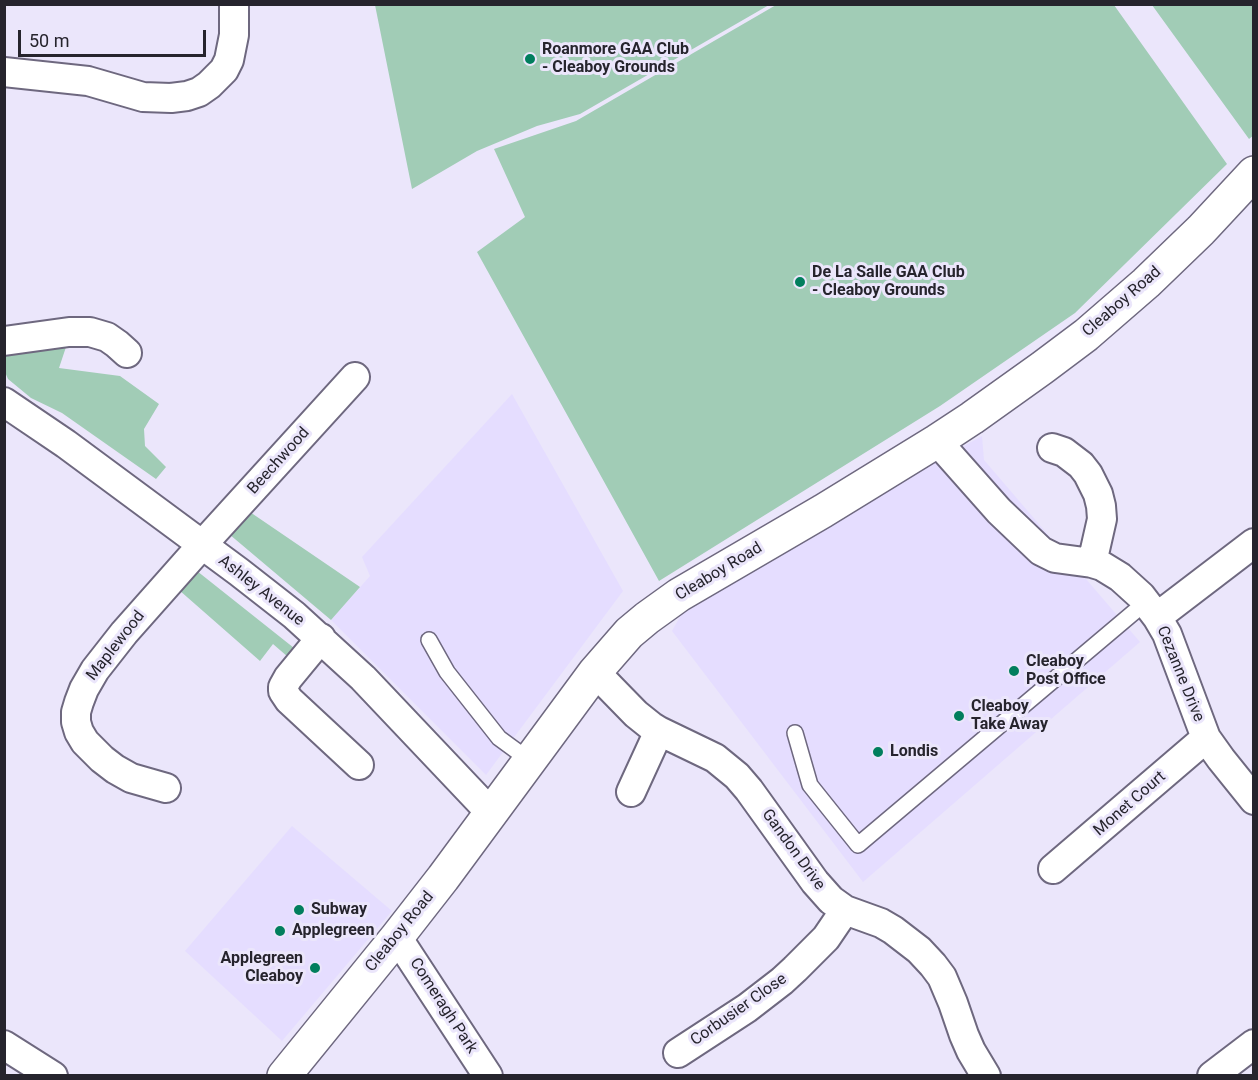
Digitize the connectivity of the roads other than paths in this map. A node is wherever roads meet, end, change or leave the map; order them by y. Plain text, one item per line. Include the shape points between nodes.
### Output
1 (234, 4) edge
2 (4, 72) edge
3 (1254, 173) edge
4 (4, 341) edge
5 (127, 353) dead end
6 (355, 377) dead end
7 (8, 412) edge
8 (937, 441) junction
9 (1052, 448) dead end
10 (1254, 543) edge
11 (202, 545) junction
12 (1092, 563) junction
13 (1151, 609) junction
14 (321, 638) junction
15 (429, 640) dead end
16 (595, 672) junction
17 (658, 731) junction
18 (795, 733) dead end
19 (1206, 738) junction
20 (529, 760) junction
21 (359, 765) dead end
22 (166, 788) dead end
23 (631, 792) dead end
24 (1254, 800) edge
25 (490, 812) junction
26 (1053, 869) dead end
27 (845, 910) junction
28 (397, 937) junction
29 (1254, 1044) edge
30 (4, 1045) edge
31 (678, 1053) dead end
32 (53, 1076) edge
33 (284, 1076) edge
34 (488, 1076) edge
35 (986, 1076) edge
36 (1212, 1076) edge

1 - 2 street via 229,60 210,85 187,96 143,97 88,81
3 - 8 street, Cleaboy Road via 1119,308 1017,387
4 - 5 street via 90,332 107,338
6 - 11 street, Beechwood
7 - 11 street, Ashley Avenue via 73,449
8 - 12 street, Cezanne Drive via 999,511 1041,551 1055,558
8 - 16 street, Cleaboy Road via 679,594 629,633
9 - 12 street via 1081,465 1098,494 1102,519
10 - 13 street
11 - 14 street, Ashley Avenue
11 - 22 street, Maplewood via 95,670 76,712 79,732 102,759 131,778
12 - 13 street, Cezanne Drive via 1120,577
13 - 18 lane via 858,846 810,785
13 - 19 street, Cezanne Drive via 1172,644
14 - 21 street via 285,683 283,691
14 - 25 street, Ashley Avenue via 370,684
15 - 20 lane via 447,672 500,738
16 - 17 street, Gandon Drive
16 - 20 street, Cleaboy Road
17 - 23 street
17 - 27 street, Gandon Drive via 715,758 737,776 815,882
19 - 24 street, Cezanne Drive
19 - 26 street, Monet Court
20 - 25 street, Cleaboy Road
25 - 28 street, Cleaboy Road
27 - 31 street, Corbusier Close via 826,938 782,981
27 - 35 street, Gandon Drive via 893,930 933,965 949,991 963,1035
28 - 33 street, Cleaboy Road
28 - 34 street, Comeragh Park
29 - 36 street
30 - 32 street

